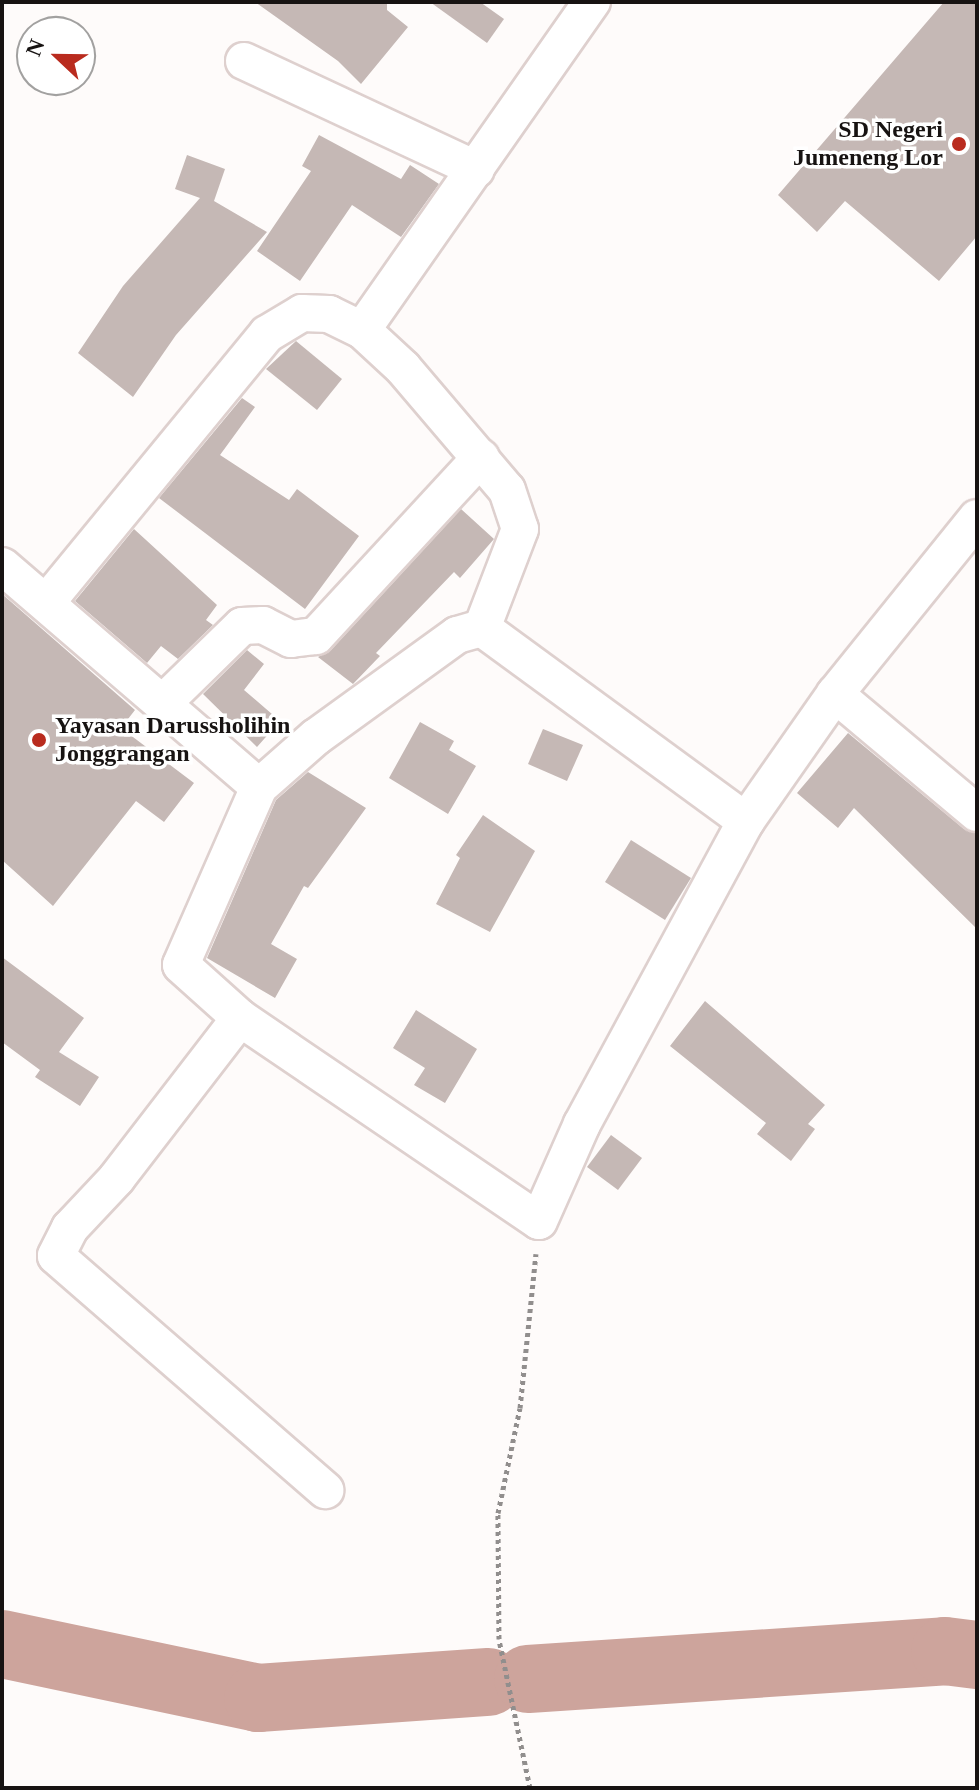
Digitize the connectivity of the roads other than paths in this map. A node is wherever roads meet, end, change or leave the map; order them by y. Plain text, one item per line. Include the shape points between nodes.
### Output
1 (592, 2) edge
2 (244, 61) dead end
3 (476, 169) junction
4 (362, 330) junction
5 (481, 457) junction
6 (977, 518) edge
7 (2, 566) edge
8 (46, 603) junction
9 (482, 628) junction
10 (835, 694) junction
11 (163, 703) junction
12 (259, 787) junction
13 (977, 813) edge
14 (746, 821) junction
15 (240, 1018) junction
16 (325, 1490) dead end

1 - 3 street
2 - 3 street
3 - 4 street
4 - 5 street
4 - 8 street via 329,314 302,313 267,334
5 - 9 street via 507,490 520,529
5 - 11 street via 316,636 291,639 263,625 242,626
6 - 10 street
7 - 8 street
8 - 11 street
9 - 12 street via 457,635 316,737
9 - 14 street
10 - 13 street
10 - 14 street
11 - 12 street
12 - 15 street via 181,959 181,965
14 - 15 street via 582,1124 539,1221
15 - 16 street via 117,1178 70,1228 56,1256

